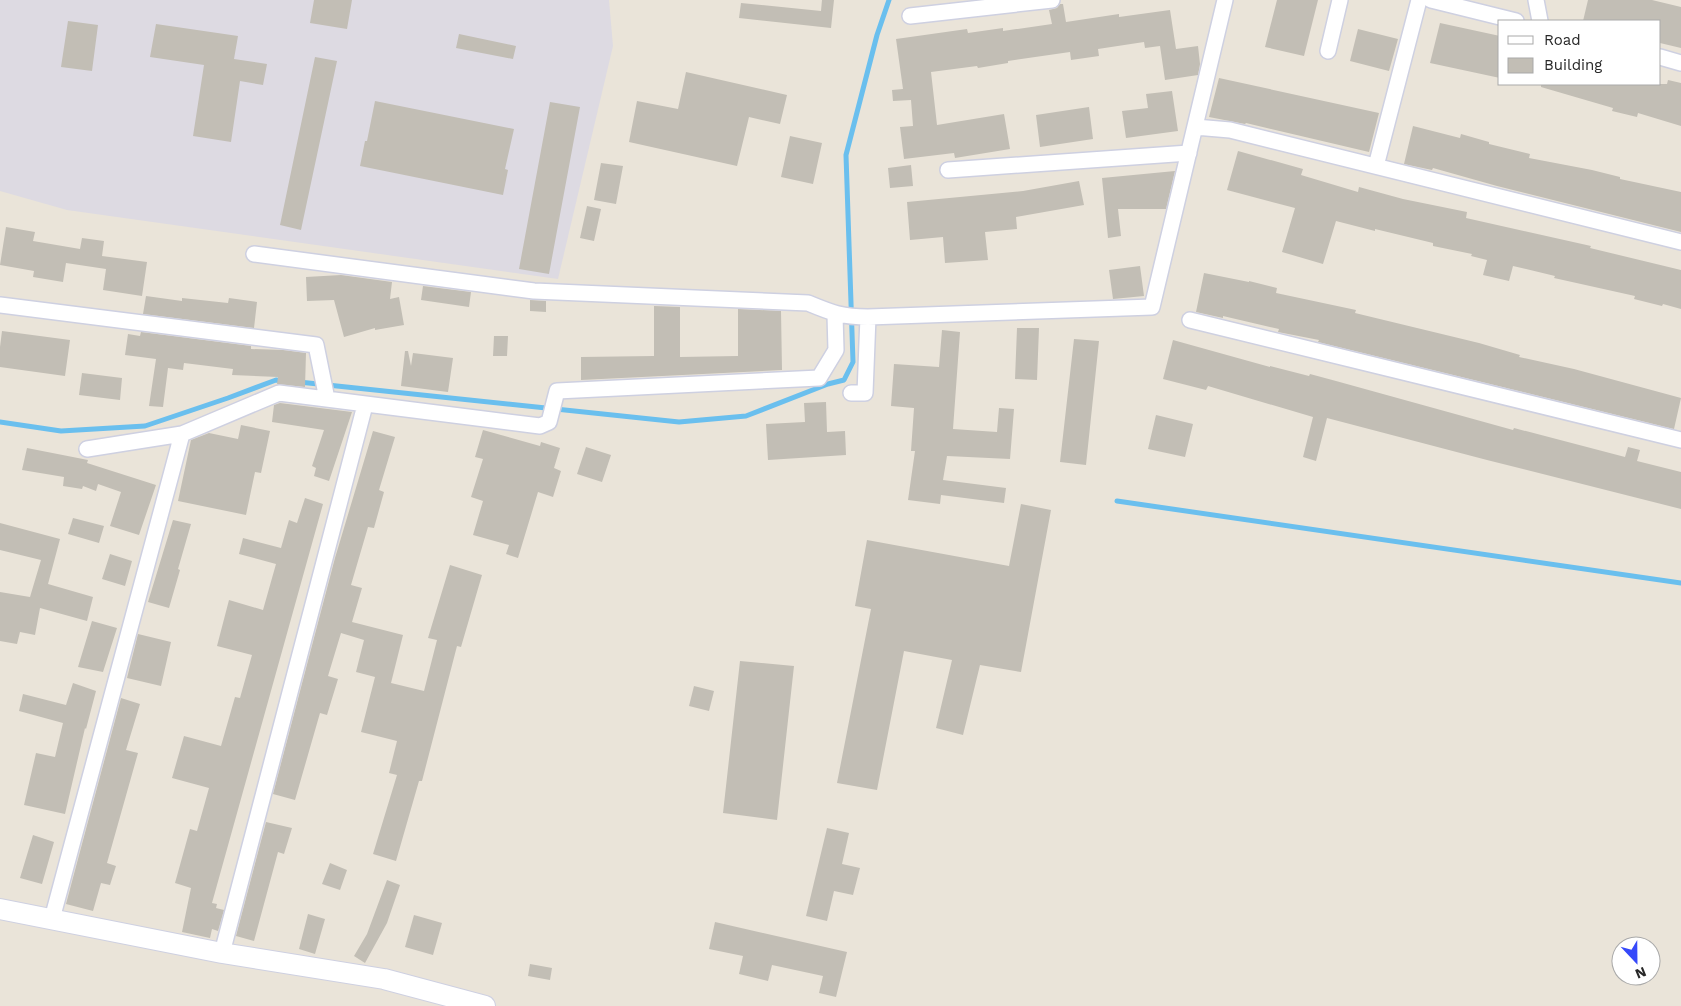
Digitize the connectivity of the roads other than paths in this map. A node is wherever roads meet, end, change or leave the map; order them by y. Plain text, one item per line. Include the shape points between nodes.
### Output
1 (1052, 0) edge
2 (1225, 0) edge
3 (1340, 0) edge
4 (1419, 0) edge
5 (1431, 0) edge
6 (1536, 0) edge
7 (910, 16) dead end
8 (1512, 20) edge
9 (1540, 20) edge
10 (1328, 50) dead end
11 (1661, 57) edge
12 (1681, 63) edge
13 (1195, 127) junction
14 (1189, 153) junction
15 (1376, 166) junction
16 (948, 170) dead end
17 (1681, 242) edge
18 (254, 254) dead end
19 (0, 305) edge
20 (835, 315) junction
21 (868, 317) junction
22 (1190, 320) dead end
23 (325, 389) junction
24 (851, 393) dead end
25 (365, 405) junction
26 (182, 434) junction
27 (1681, 440) edge
28 (87, 449) dead end
29 (0, 910) edge
30 (52, 919) junction
31 (222, 953) junction
32 (485, 1006) edge

1 - 7 street
2 - 13 street
3 - 10 street
4 - 15 street
5 - 8 street
6 - 9 street
11 - 12 street
13 - 14 street
13 - 15 street via 1230,130
14 - 16 street
14 - 21 street via 1152,307
15 - 17 street
18 - 20 street via 534,290 808,303
19 - 23 street via 316,345
20 - 21 street
20 - 25 street via 836,350 819,378 556,391 549,422 540,426
21 - 24 street via 865,393
22 - 27 street
23 - 25 street
23 - 26 street via 279,393
25 - 31 street
26 - 28 street
26 - 30 street
29 - 30 main road
30 - 31 main road
31 - 32 main road via 384,979

